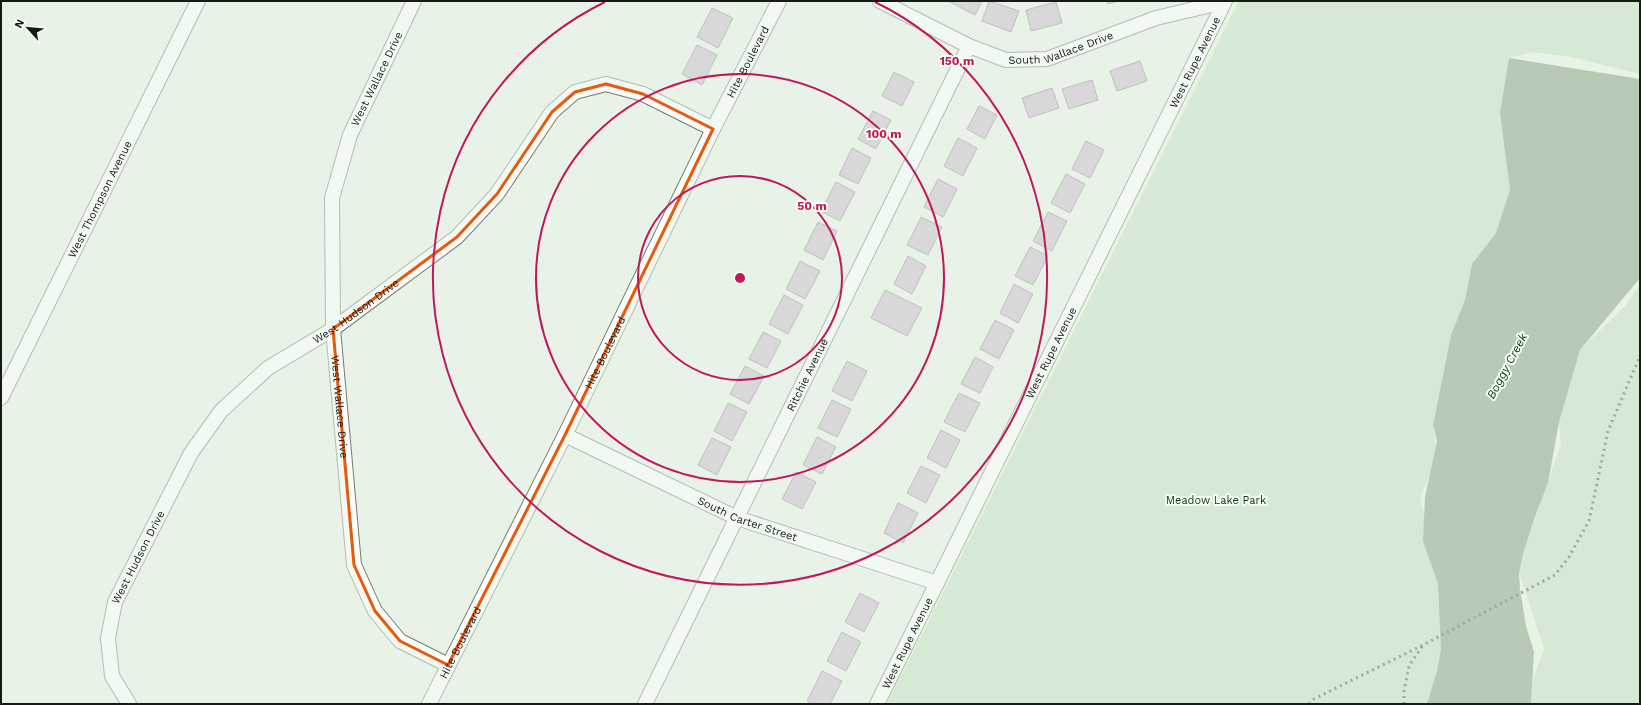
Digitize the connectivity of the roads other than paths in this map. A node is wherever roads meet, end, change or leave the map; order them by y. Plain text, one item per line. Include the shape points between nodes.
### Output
1 (198, 1) edge
2 (414, 1) edge
3 (779, 1) edge
4 (880, 1) edge
5 (1225, 2) edge
6 (968, 46) junction
7 (713, 129) junction
8 (333, 329) junction
9 (1, 398) edge
10 (565, 435) junction
11 (737, 518) junction
12 (937, 583) junction
13 (448, 665) junction
14 (128, 704) edge
15 (429, 704) edge
16 (644, 704) edge
17 (877, 704) edge

1 - 9 street, West Thompson Avenue
2 - 8 street, West Wallace Drive via 350,135 332,198
3 - 7 street, Hite Boulevard
4 - 6 street, South Wallace Drive
5 - 6 street, South Wallace Drive via 1156,18 1047,58 1006,60
5 - 12 street, West Rupe Avenue
6 - 11 street, Ritchie Avenue
7 - 8 street, West Hudson Drive via 643,94 606,84 575,92 552,112 497,194 457,237
7 - 10 street, Hite Boulevard
8 - 13 street, West Wallace Drive via 354,565 375,611 400,641
8 - 14 street, West Hudson Drive via 268,368 221,411 192,453 115,602 108,638 112,676
10 - 11 street, South Carter Street
10 - 13 street, Hite Boulevard
11 - 12 street, South Carter Street
11 - 16 street, Ritchie Avenue
12 - 17 street, West Rupe Avenue
13 - 15 street, Hite Boulevard

